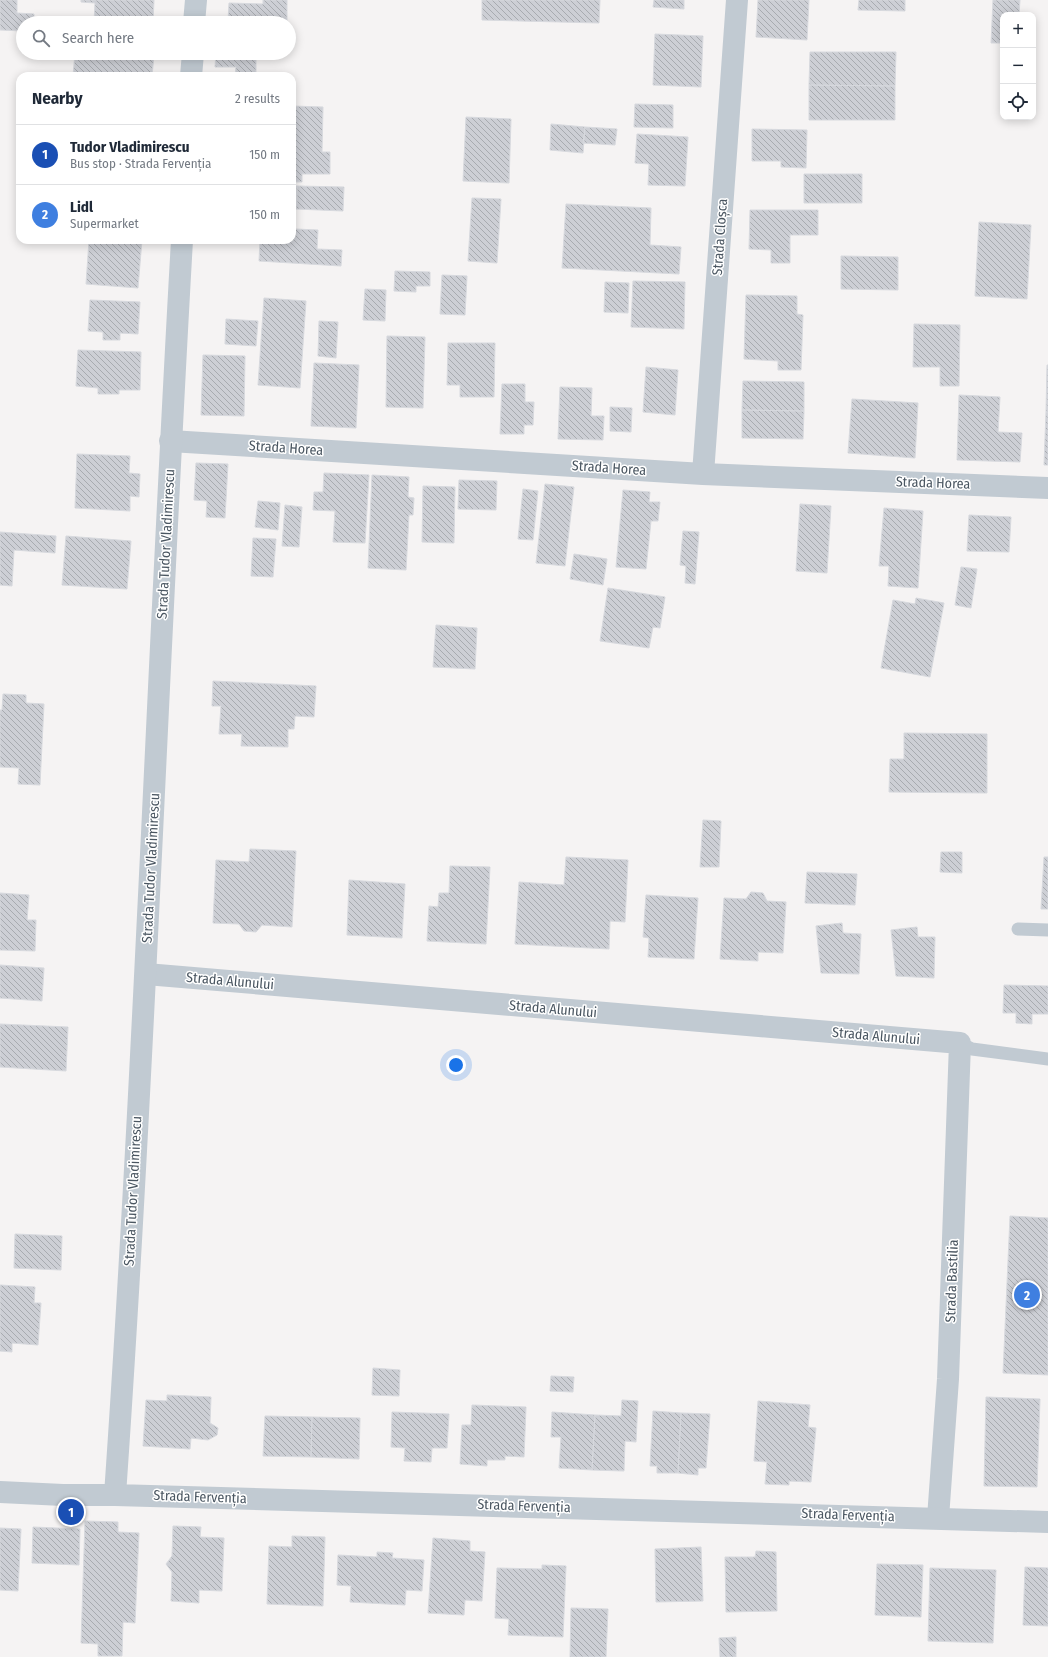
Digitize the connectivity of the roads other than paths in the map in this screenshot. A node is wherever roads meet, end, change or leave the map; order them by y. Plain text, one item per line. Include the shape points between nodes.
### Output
1 (196, 0) edge
2 (737, 0) edge
3 (195, 16) edge
4 (192, 60) edge
5 (191, 72) edge
6 (182, 244) edge
7 (170, 440) junction
8 (703, 474) junction
9 (1048, 488) edge
10 (1018, 929) dead end
11 (1048, 930) edge
12 (146, 974) junction
13 (960, 1043) junction
14 (1048, 1059) edge
15 (0, 1492) edge
16 (115, 1495) junction
17 (938, 1518) junction
18 (1048, 1522) edge

1 - 3 street
2 - 8 street, Strada Cloșca
4 - 5 street
6 - 7 street, Strada Tudor Vladimirescu
7 - 8 street, Strada Horea
7 - 12 street, Strada Tudor Vladimirescu
8 - 9 street, Strada Horea
10 - 11 lane
12 - 13 street, Strada Alunului
12 - 16 street, Strada Tudor Vladimirescu
13 - 14 lane via 972,1049
13 - 17 street, Strada Bastilia via 948,1379
15 - 16 street, Strada Fervenția
16 - 17 street, Strada Fervenția
17 - 18 street, Strada Fervenția

